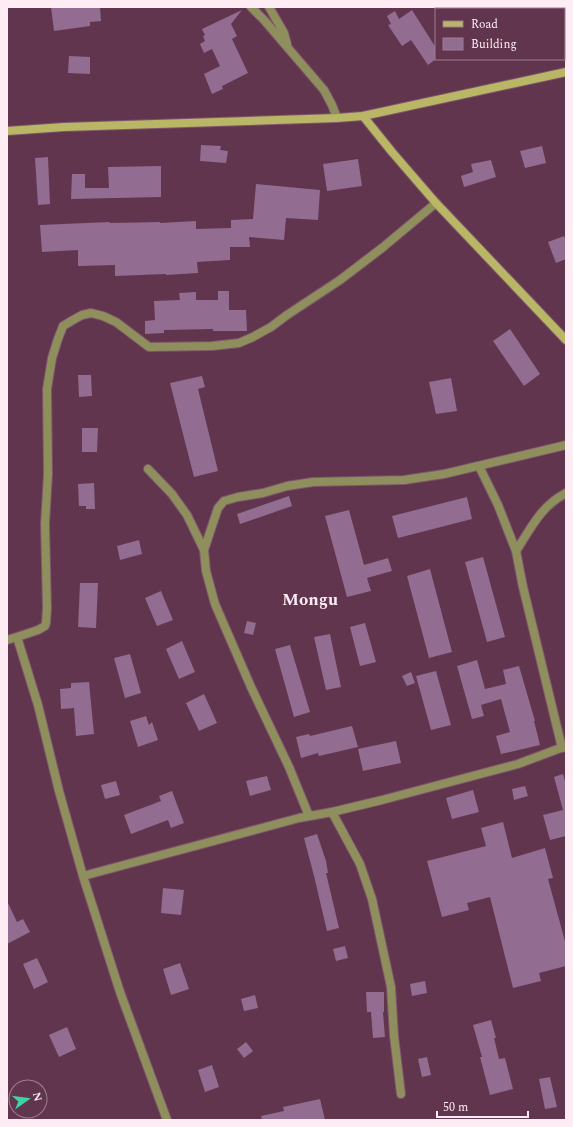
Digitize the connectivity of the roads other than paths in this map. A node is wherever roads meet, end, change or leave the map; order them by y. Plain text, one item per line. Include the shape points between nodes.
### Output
1 (251, 7) edge
2 (269, 7) edge
3 (289, 49) junction
4 (566, 72) edge
5 (363, 116) junction
6 (336, 118) junction
7 (7, 131) edge
8 (436, 203) junction
9 (566, 340) edge
10 (566, 445) edge
11 (479, 466) junction
12 (148, 469) dead end
13 (566, 493) edge
14 (204, 550) junction
15 (516, 551) junction
16 (17, 637) junction
17 (7, 640) edge
18 (564, 747) edge
19 (332, 812) junction
20 (309, 816) junction
21 (83, 876) junction
22 (401, 1094) dead end
23 (167, 1120) edge

1 - 3 street
2 - 3 street
3 - 6 street via 324,90
4 - 5 main road
5 - 6 main road
5 - 8 main road
6 - 7 main road
8 - 9 main road
8 - 16 street via 340,280 271,327 239,342 212,346 150,347 116,322 91,313 63,326 52,358 47,389 46,622 45,626 38,630
10 - 11 street
11 - 14 street via 404,480 313,482 224,501 218,508
11 - 15 street
12 - 14 street via 172,494 187,515
13 - 15 street via 544,508
14 - 20 street via 206,571 215,604
15 - 18 street via 523,588
16 - 17 street
16 - 21 street via 38,705
18 - 19 street via 518,764
19 - 20 street
19 - 22 street via 360,864 372,899 391,987
20 - 21 street
21 - 23 street via 120,992

